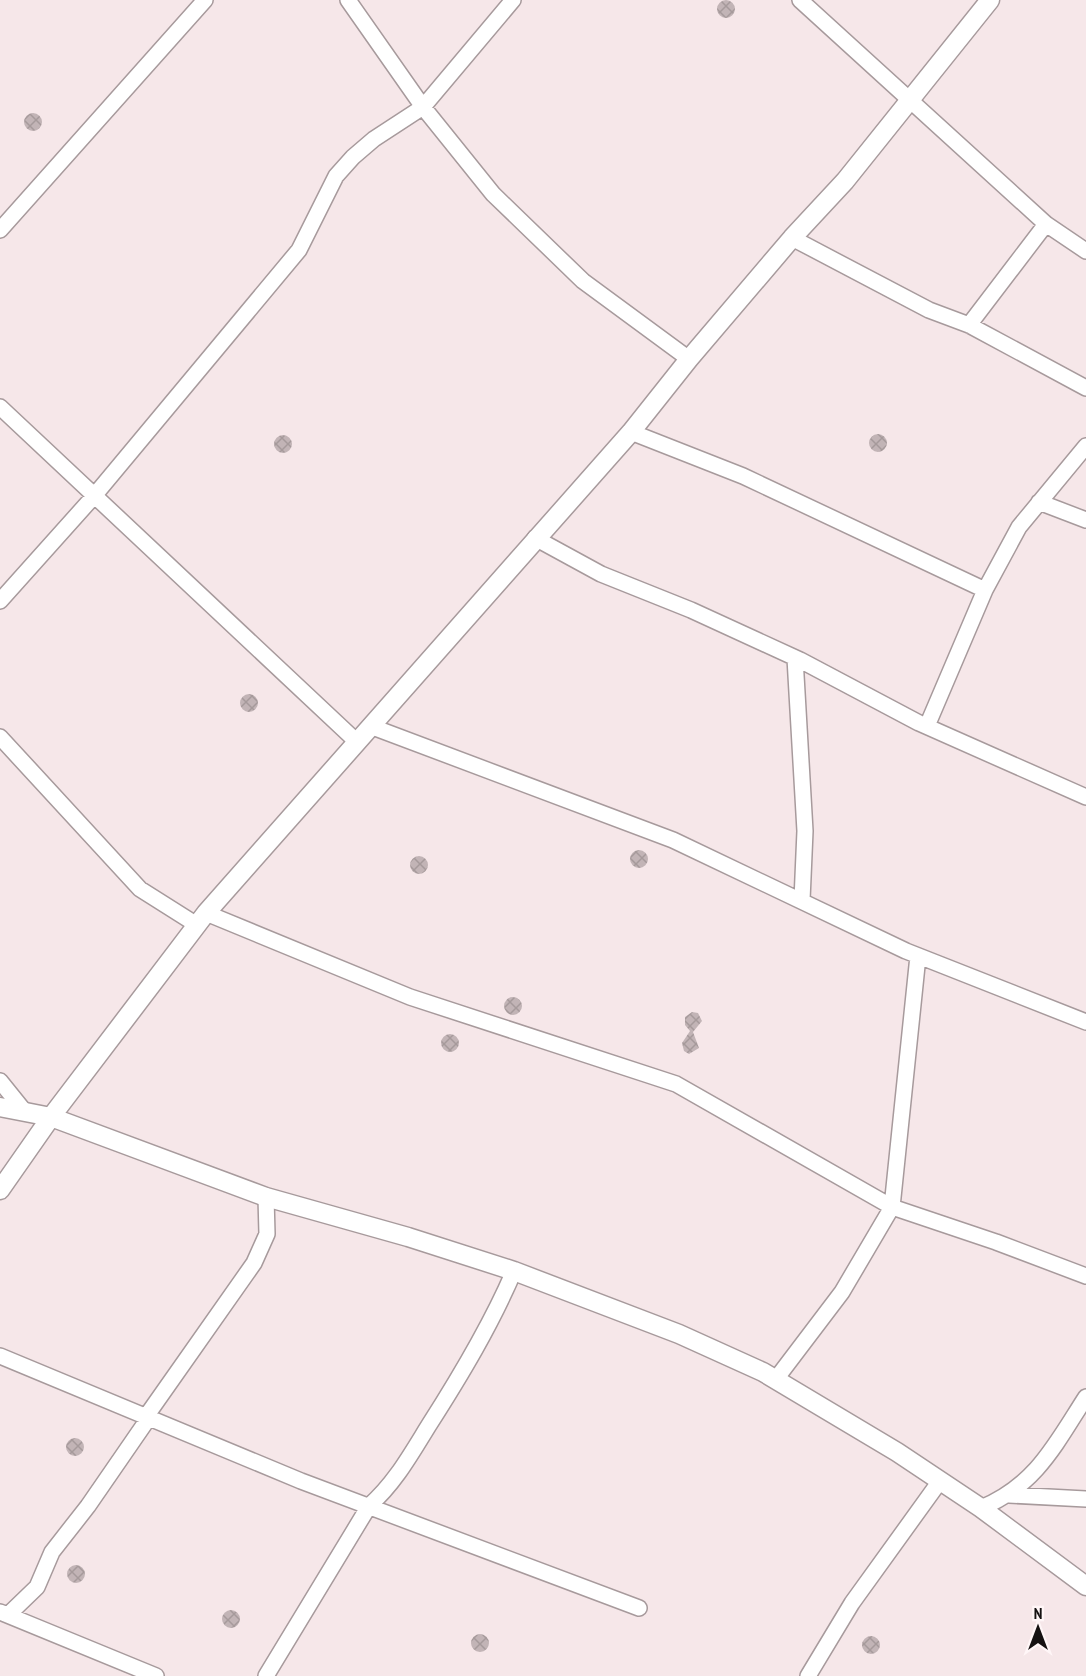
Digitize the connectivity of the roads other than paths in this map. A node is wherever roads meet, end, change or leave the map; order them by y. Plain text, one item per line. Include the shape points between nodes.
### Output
1 (205, 0) edge
2 (348, 0) edge
3 (513, 0) edge
4 (800, 0) edge
5 (990, 0) edge
6 (910, 98) junction
7 (423, 107) junction
8 (1046, 224) junction
9 (0, 230) edge
10 (792, 238) junction
11 (1086, 251) edge
12 (969, 325) junction
13 (689, 359) junction
14 (1086, 388) edge
15 (0, 407) edge
16 (631, 432) junction
17 (1086, 446) edge
18 (94, 496) junction
19 (1039, 502) junction
20 (1086, 520) edge
21 (535, 538) junction
22 (985, 590) junction
23 (0, 601) edge
24 (795, 658) junction
25 (370, 726) junction
26 (927, 726) junction
27 (0, 737) edge
28 (356, 741) junction
29 (1086, 797) edge
30 (802, 900) junction
31 (202, 919) junction
32 (918, 956) junction
33 (1086, 1022) edge
34 (0, 1081) edge
35 (0, 1107) edge
36 (25, 1112) junction
37 (51, 1117) junction
38 (0, 1190) edge
39 (266, 1197) junction
40 (892, 1207) junction
41 (514, 1271) junction
42 (1086, 1276) edge
43 (0, 1356) edge
44 (776, 1380) junction
45 (1086, 1397) edge
46 (146, 1418) junction
47 (940, 1481) junction
48 (1009, 1495) junction
49 (1086, 1499) edge
50 (369, 1506) junction
51 (981, 1508) junction
52 (1086, 1586) edge
53 (639, 1608) dead end
54 (4, 1614) edge
55 (156, 1676) edge
56 (266, 1676) edge
57 (808, 1676) edge

1 - 9 street
2 - 7 street
3 - 7 street
4 - 6 street
5 - 6 street
6 - 8 street
6 - 10 street via 845,181
7 - 13 street via 493,194 583,281
7 - 18 street via 352,157 336,176 299,250
8 - 11 street
8 - 12 street
10 - 12 street via 929,310
10 - 13 street
12 - 14 street
13 - 16 street
15 - 18 street
16 - 21 street
16 - 22 street via 743,476
17 - 19 street
18 - 23 street
18 - 28 street
19 - 20 street
19 - 22 street via 1019,528
21 - 24 street via 601,574
21 - 25 street via 464,625
22 - 26 street
24 - 26 street
24 - 30 street via 805,831
25 - 28 street
25 - 30 street via 673,840
26 - 29 street
27 - 31 street via 140,890
28 - 31 street
30 - 32 street
31 - 37 street
31 - 40 street via 410,997 676,1084
32 - 33 street
32 - 40 street
34 - 36 street
35 - 36 street
36 - 37 street
37 - 38 street
37 - 39 street
39 - 41 street
39 - 46 street via 267,1234 254,1263
40 - 42 street
40 - 44 street via 842,1292
41 - 44 street via 679,1334
41 - 50 street via 497,1311 452,1388 392,1484
43 - 46 street
44 - 47 street
45 - 48 street via 1044,1462
46 - 50 street
46 - 54 street via 88,1506 52,1552 37,1587
47 - 51 street
47 - 57 street via 852,1603
48 - 49 street
48 - 51 street
50 - 53 street
50 - 56 street
51 - 52 street
54 - 55 street

